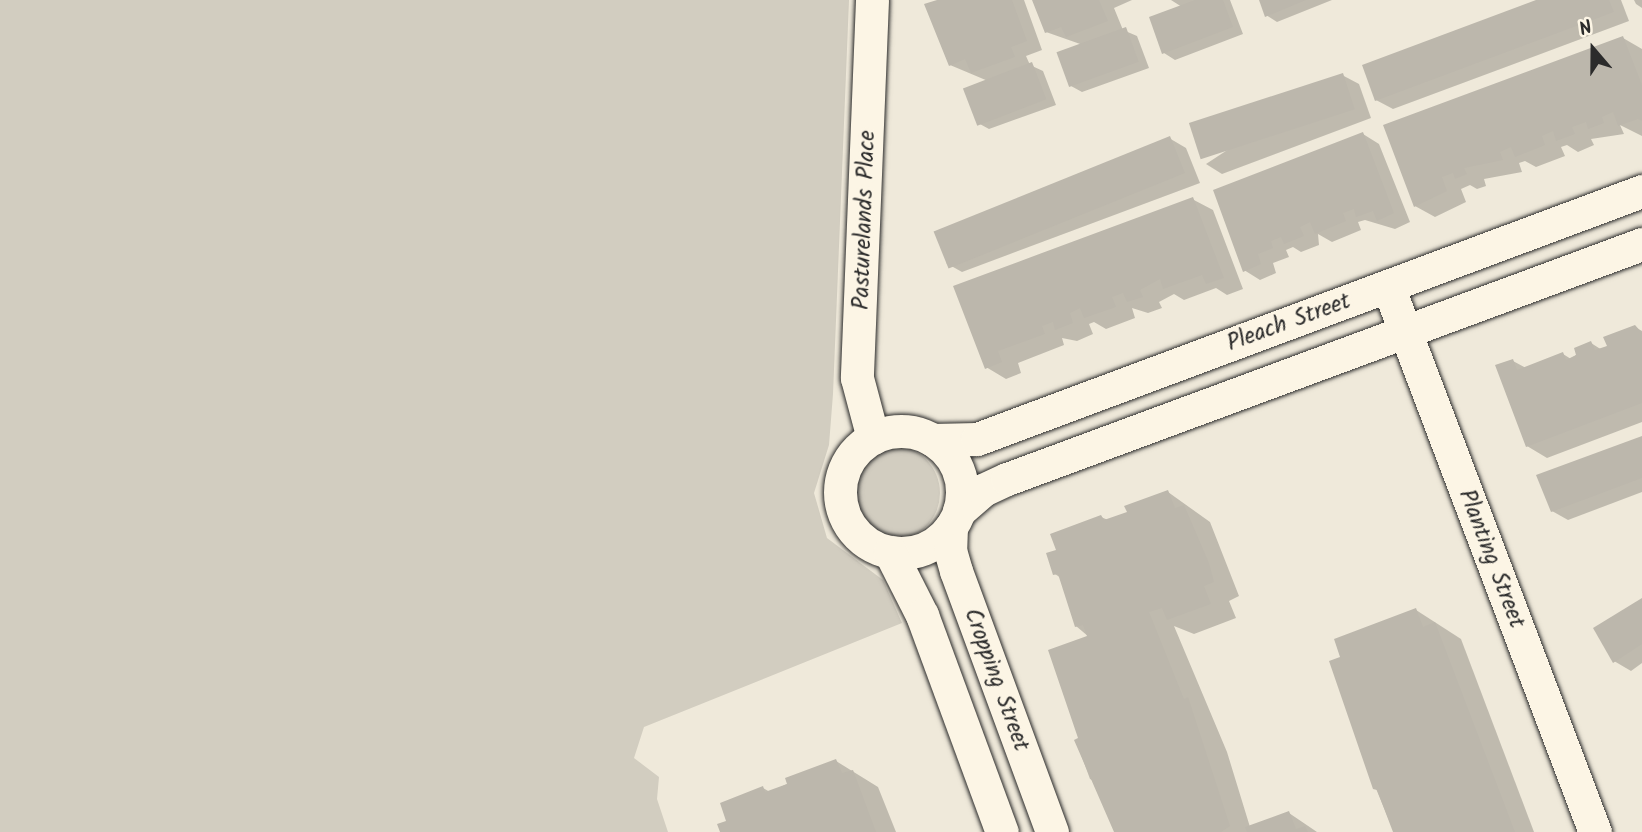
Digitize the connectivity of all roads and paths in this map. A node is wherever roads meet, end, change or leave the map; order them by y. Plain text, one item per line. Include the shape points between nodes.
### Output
1 (872, 0) edge
2 (1642, 191) edge
3 (1642, 244) edge
4 (1388, 286) junction
5 (1405, 334) junction
6 (873, 438) junction
7 (933, 440) junction
8 (955, 519) junction
9 (890, 552) junction
10 (1002, 832) edge
11 (1052, 832) edge
12 (1595, 832) edge

1 - 6 street, Pasturelands Place via 857,378
2 - 4 street, Pleach Street
3 - 5 street
4 - 5 street, Planting Street
4 - 7 street, Pleach Street via 977,439
5 - 8 street via 1007,478 982,490
5 - 12 street, Planting Street
6 - 7 street via 895,432
6 - 9 street via 848,462 840,499 856,534
7 - 8 street via 956,466 962,485
8 - 9 street via 937,541 916,551
8 - 11 street, Cropping Street via 950,550 956,571
9 - 10 street, Cropping Street via 922,615

